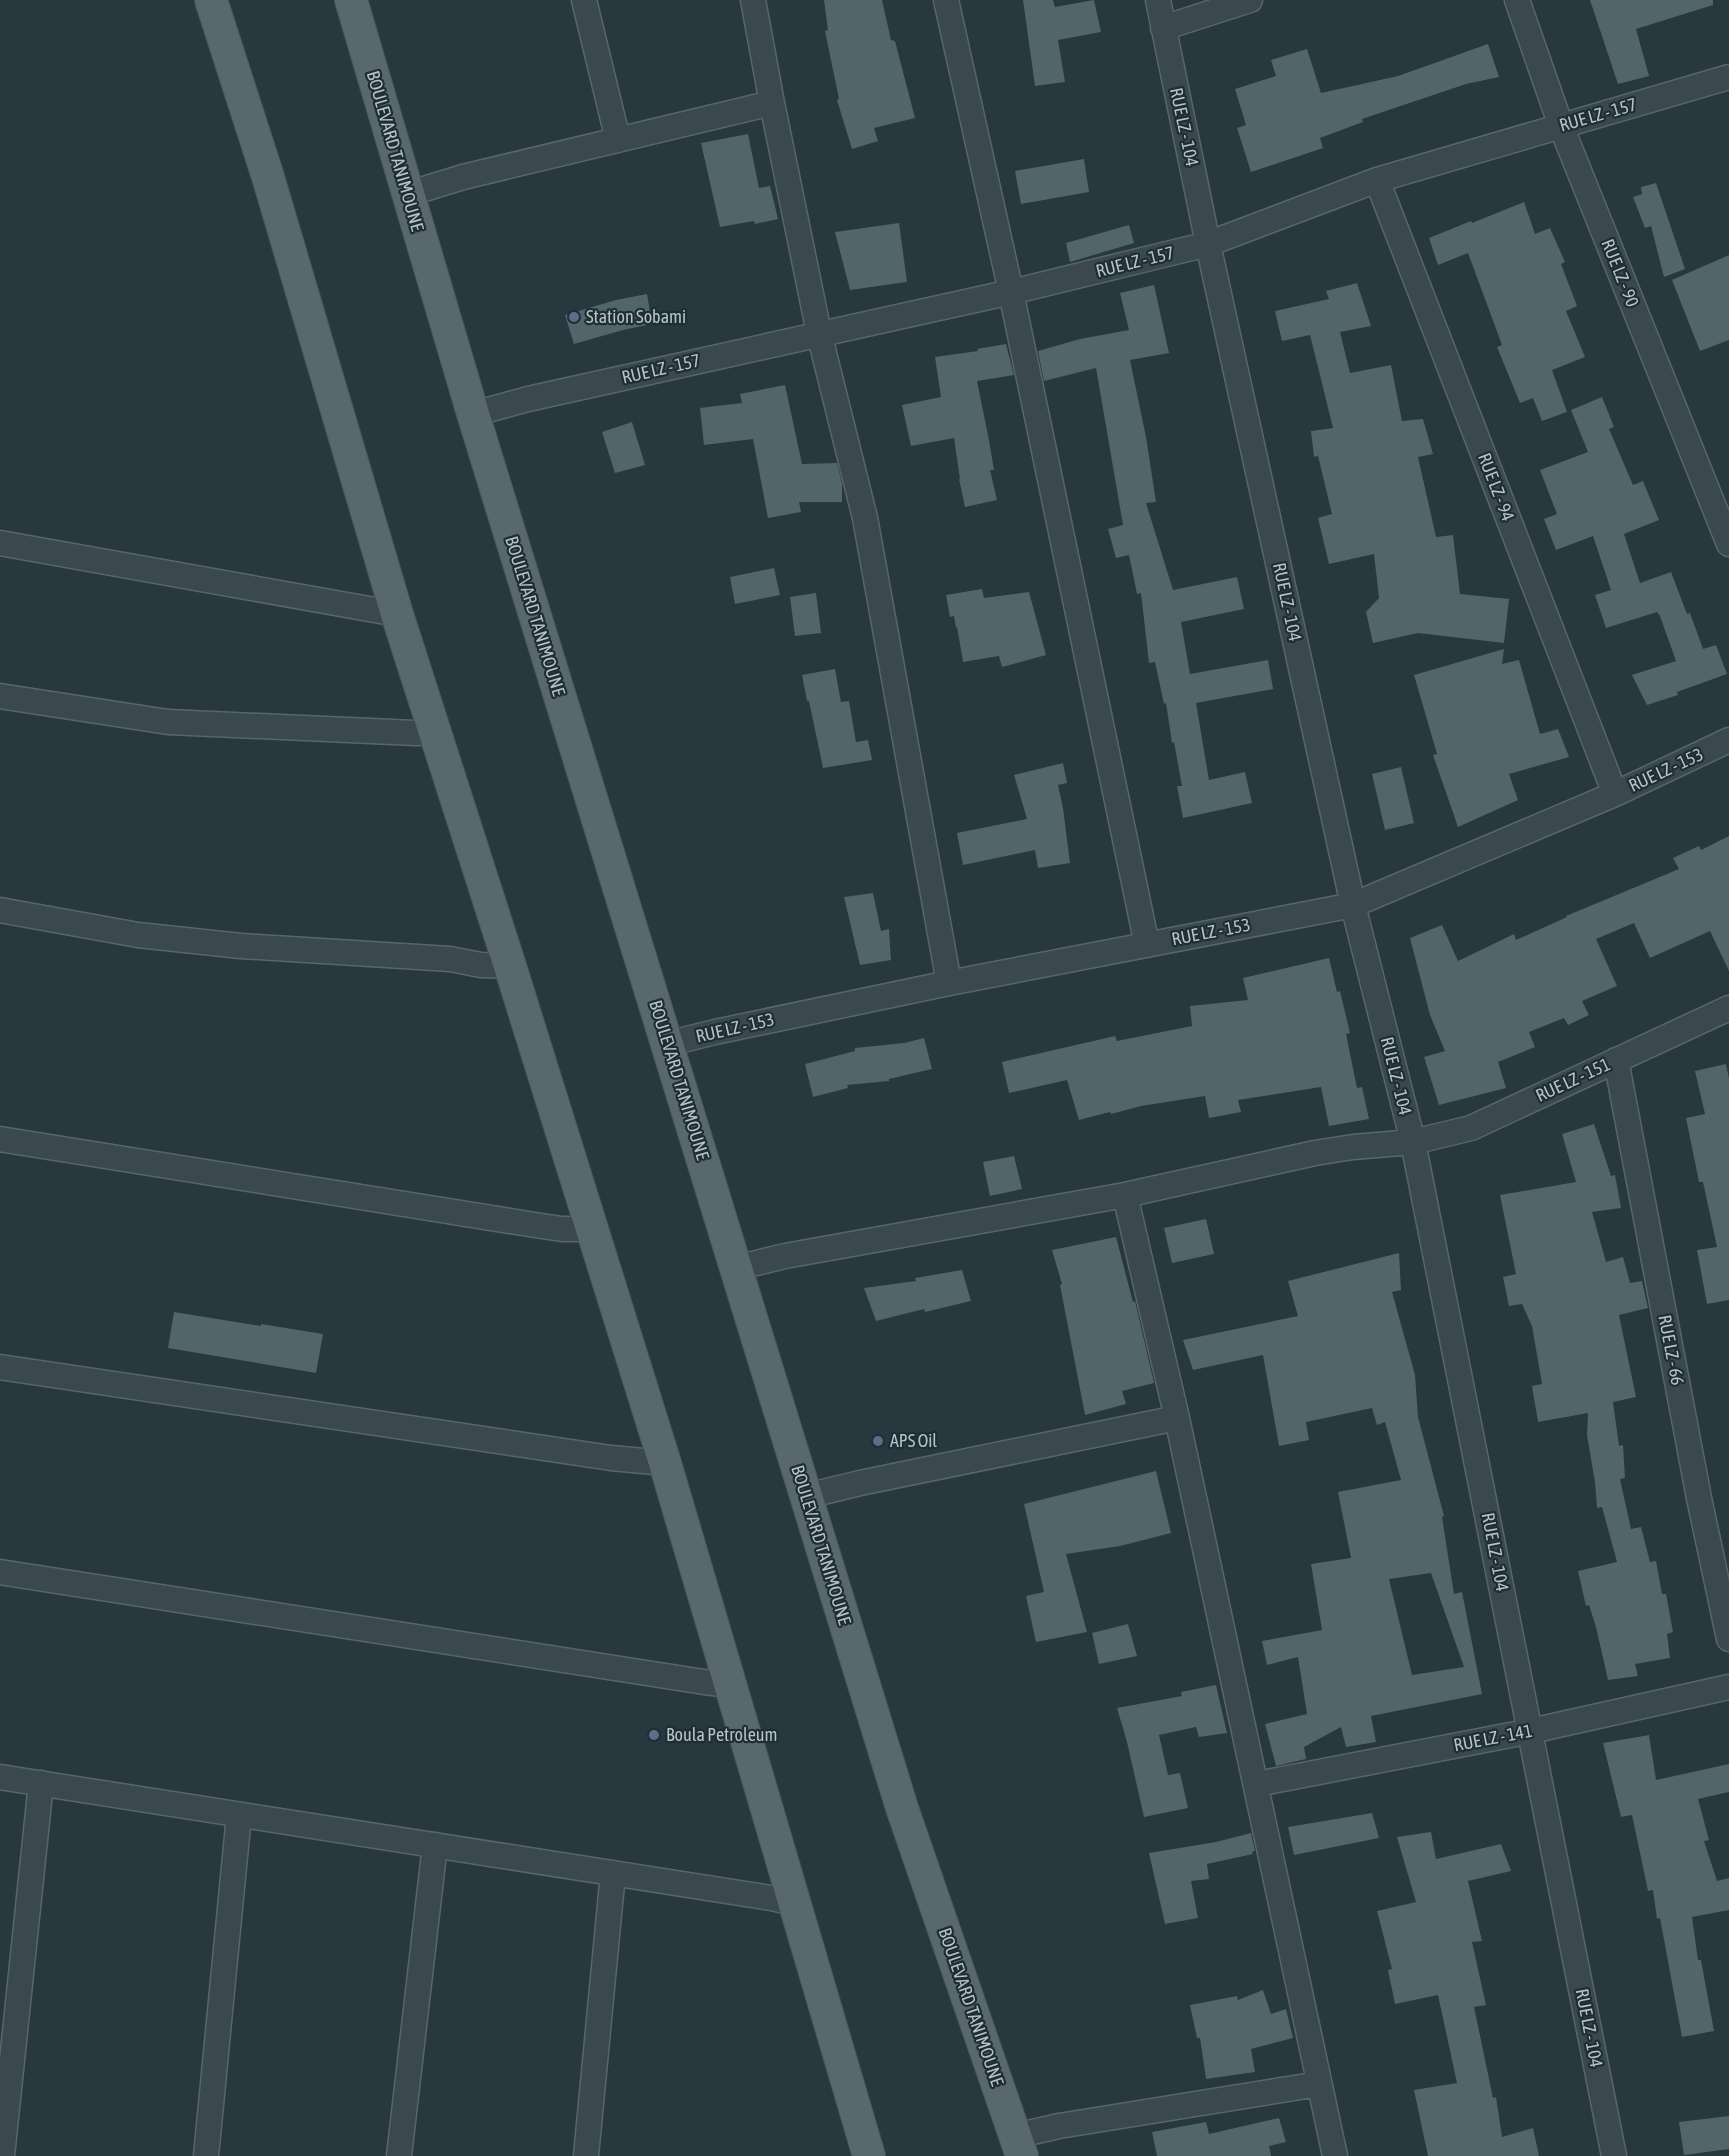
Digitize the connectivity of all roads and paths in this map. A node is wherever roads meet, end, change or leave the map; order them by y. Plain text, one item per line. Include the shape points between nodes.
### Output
1 (211, 0) edge
2 (351, 0) edge
3 (584, 0) edge
4 (753, 0) edge
5 (946, 0) edge
6 (1158, 0) edge
7 (1250, 0) edge
8 (1517, 0) edge
9 (1163, 28) junction
10 (1729, 77) edge
11 (772, 103) junction
12 (1561, 126) junction
13 (618, 140) junction
14 (1377, 180) junction
15 (408, 194) junction
16 (1208, 244) junction
17 (1011, 292) junction
18 (819, 333) junction
19 (473, 414) junction
20 (0, 543) edge
21 (1729, 544) edge
22 (397, 614) junction
23 (0, 696) edge
24 (435, 732) junction
25 (1729, 741) edge
26 (1615, 794) junction
27 (1353, 905) junction
28 (0, 909) edge
29 (1147, 945) junction
30 (510, 966) junction
31 (949, 983) junction
32 (1729, 1008) edge
33 (667, 1044) junction
34 (1616, 1060) junction
35 (0, 1139) edge
36 (1413, 1142) junction
37 (1125, 1195) junction
38 (592, 1229) junction
39 (736, 1268) junction
40 (0, 1367) edge
41 (1177, 1418) junction
42 (665, 1463) junction
43 (806, 1496) junction
44 (0, 1572) edge
45 (1729, 1639) edge
46 (731, 1685) junction
47 (1729, 1687) edge
48 (1531, 1731) junction
49 (0, 1777) edge
50 (41, 1783) junction
51 (1257, 1784) junction
52 (239, 1815) junction
53 (435, 1845) junction
54 (613, 1874) junction
55 (795, 1904) junction
56 (1319, 2084) junction
57 (1019, 2146) edge
58 (2, 2156) edge
59 (206, 2156) edge
60 (399, 2156) edge
61 (586, 2156) edge
62 (869, 2156) edge
63 (1335, 2156) edge
64 (1614, 2156) edge

1 - 22 main road via 268,177
2 - 15 main road, BOULEVARD TANIMOUNE
3 - 13 street
4 - 11 street
5 - 17 street
6 - 9 street, RUE LZ - 104
7 - 9 street
8 - 12 street, RUE LZ - 90
9 - 16 street, RUE LZ - 104
10 - 12 street, RUE LZ - 157
11 - 13 street
11 - 18 street
12 - 14 street, RUE LZ - 157
12 - 21 street, RUE LZ - 90
13 - 15 street
14 - 16 street, RUE LZ - 157
14 - 26 street, RUE LZ - 94
15 - 19 main road, BOULEVARD TANIMOUNE
16 - 17 street, RUE LZ - 157
16 - 27 street, RUE LZ - 104
17 - 18 street, RUE LZ - 157
17 - 29 street
18 - 19 street, RUE LZ - 157
18 - 31 street via 865,519
19 - 33 main road, BOULEVARD TANIMOUNE
20 - 22 street
22 - 24 main road
23 - 24 street via 168,722
24 - 30 main road
25 - 26 street, RUE LZ - 153
26 - 27 street, RUE LZ - 153
27 - 29 street, RUE LZ - 153
27 - 36 street, RUE LZ - 104
28 - 30 street via 138,935
29 - 31 street, RUE LZ - 153
30 - 38 main road
31 - 33 street, RUE LZ - 153
32 - 34 street, RUE LZ - 151
33 - 39 main road, BOULEVARD TANIMOUNE
34 - 36 street, RUE LZ - 151 via 1471,1128
34 - 45 street, RUE LZ - 66
35 - 38 street via 535,1225
36 - 37 street, RUE LZ - 151 via 1315,1153
36 - 48 street, RUE LZ - 104
37 - 39 street, RUE LZ - 151
37 - 41 street
38 - 42 main road
39 - 43 main road, BOULEVARD TANIMOUNE
40 - 42 street
41 - 43 street
41 - 51 street
42 - 46 main road
43 - 57 main road, BOULEVARD TANIMOUNE via 902,1808
44 - 46 street
46 - 55 main road
47 - 48 street, RUE LZ - 141
48 - 51 street, RUE LZ - 141
48 - 64 street, RUE LZ - 104
49 - 50 street
50 - 52 street
50 - 58 street
51 - 56 street
52 - 53 street
52 - 59 street
53 - 54 street
53 - 60 street
54 - 55 street
54 - 61 street
55 - 62 main road
56 - 57 street via 1059,2126
56 - 63 street

